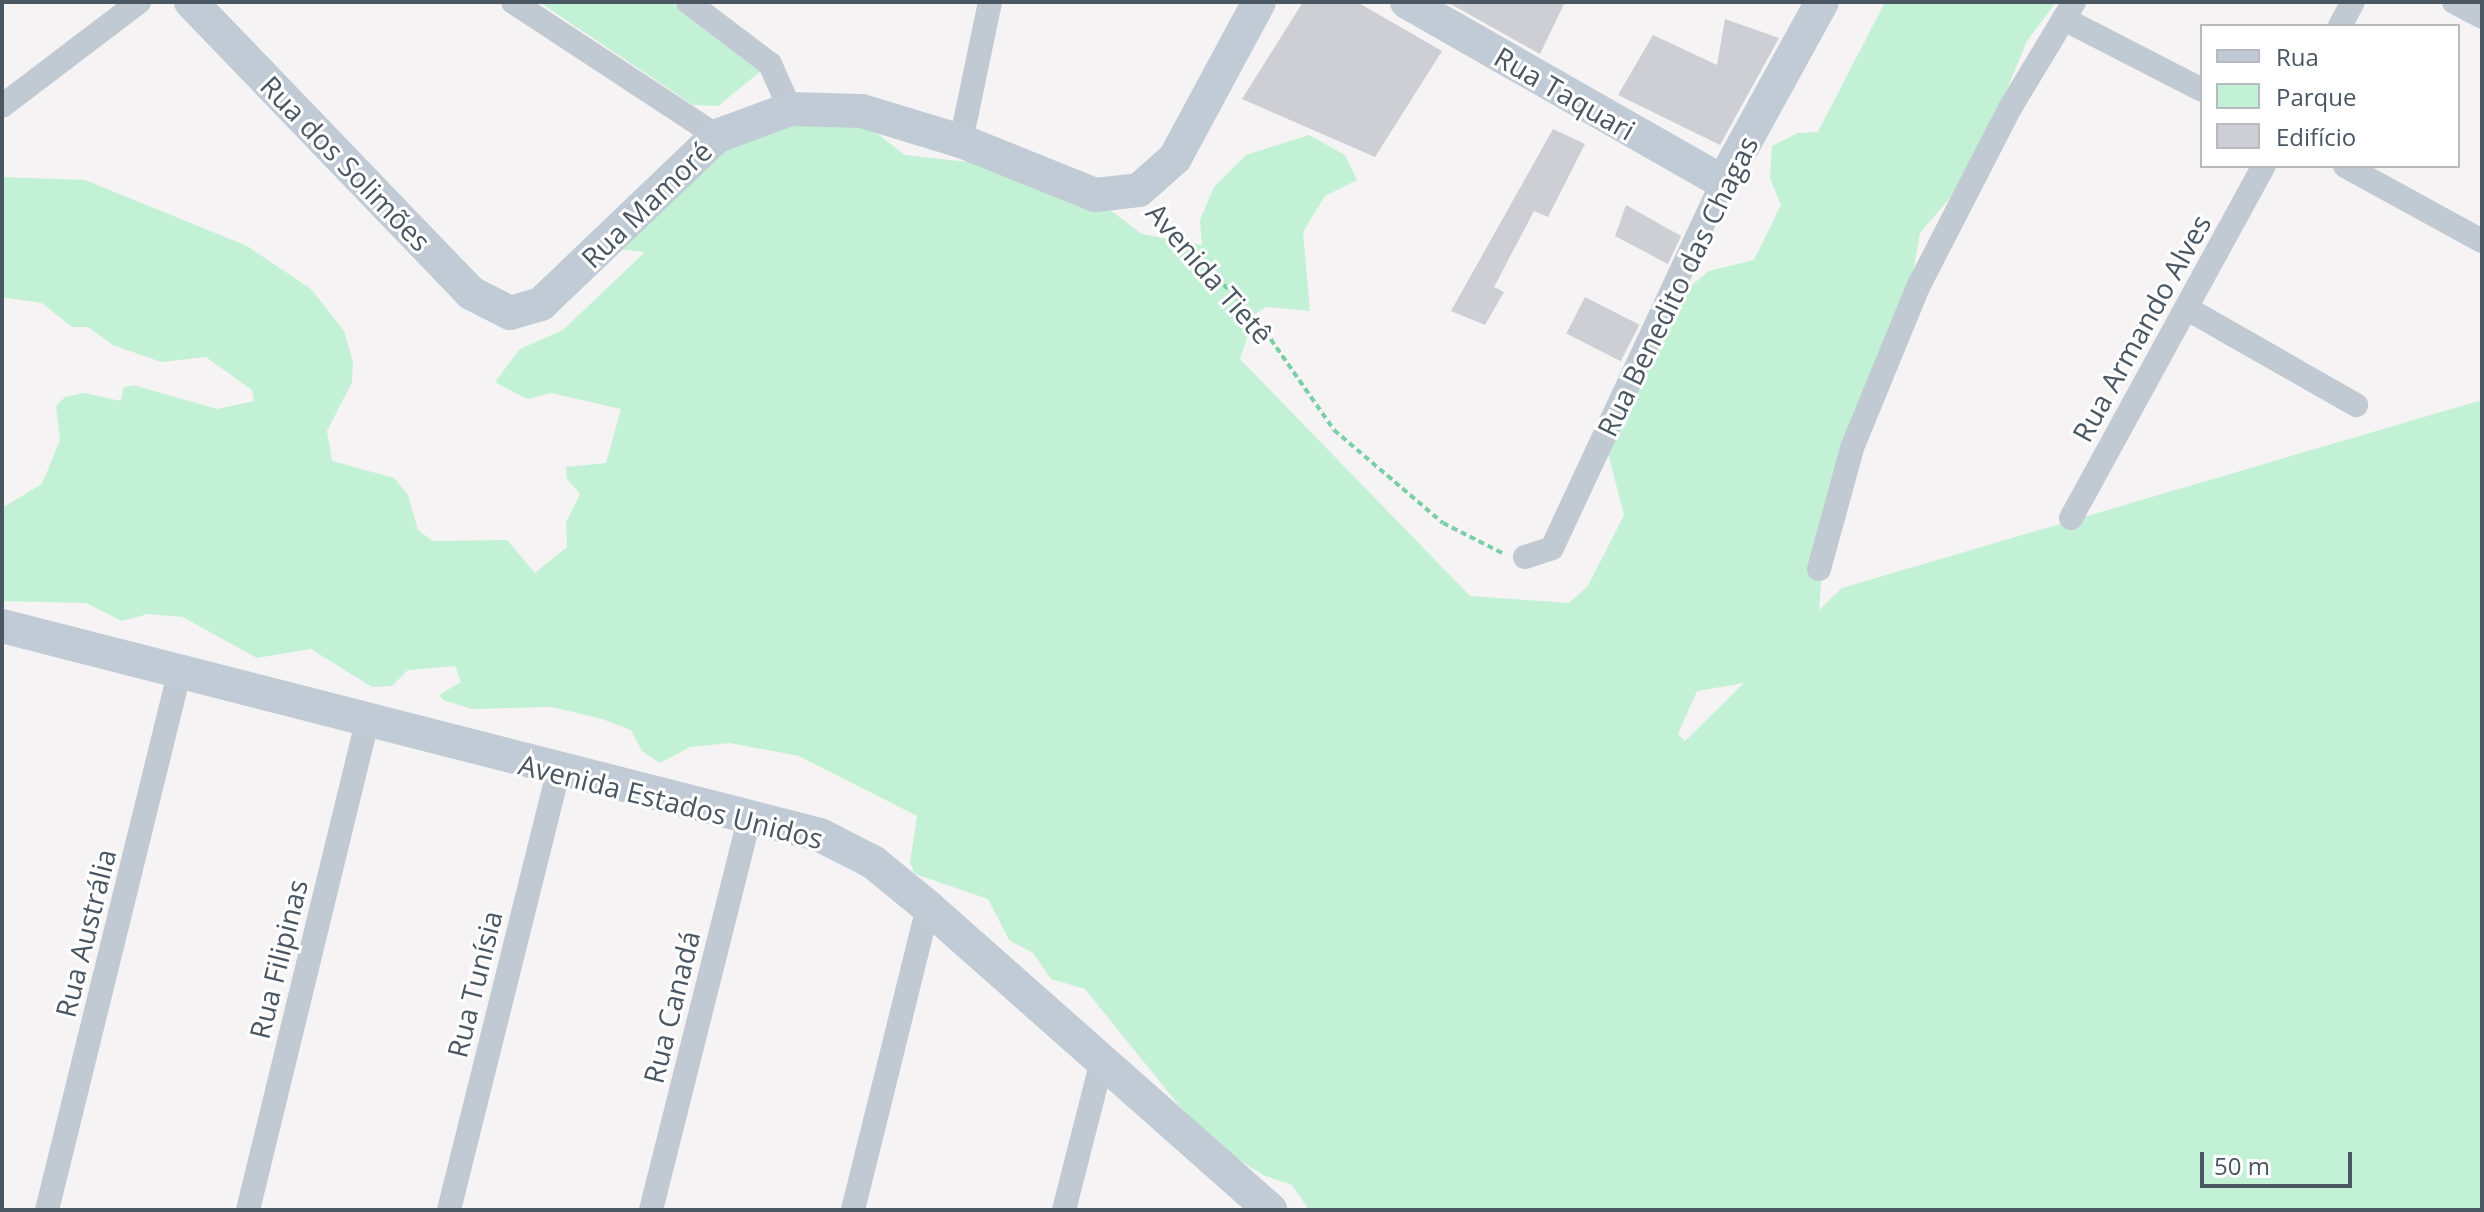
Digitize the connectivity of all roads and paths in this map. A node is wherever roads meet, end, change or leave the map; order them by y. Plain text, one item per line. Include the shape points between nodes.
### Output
1 (139, 2) edge
2 (191, 2) edge
3 (513, 2) edge
4 (688, 2) edge
5 (990, 2) edge
6 (1259, 2) edge
7 (1407, 2) edge
8 (1822, 2) edge
9 (2353, 2) edge
10 (2454, 2) edge
11 (2069, 10) edge
12 (2482, 17) edge
13 (2341, 24) edge
14 (2200, 89) edge
15 (2, 106) edge
16 (790, 109) junction
17 (717, 136) junction
18 (961, 141) junction
19 (2263, 168) edge
20 (2349, 168) edge
21 (1723, 182) junction
22 (1139, 190) junction
23 (2482, 241) edge
24 (2186, 308) junction
25 (510, 313) joint
26 (2356, 405) dead end
27 (2071, 518) dead end
28 (1525, 557) joint
29 (1819, 569) dead end
30 (2, 626) edge
31 (180, 670) junction
32 (367, 722) junction
33 (558, 772) junction
34 (749, 819) junction
35 (928, 907) junction
36 (1102, 1061) junction
37 (1265, 1208) edge
38 (47, 1210) edge
39 (248, 1210) edge
40 (449, 1210) edge
41 (651, 1210) edge
42 (853, 1210) edge
43 (1064, 1210) edge

1 - 15 street
2 - 25 street, Rua dos Solimões via 471,293
3 - 17 street
4 - 16 street via 770,64
5 - 18 street via 982,62
6 - 22 street via 1175,158
7 - 21 street, Rua Taquari
8 - 21 street, Rua Benedito das Chagas
9 - 13 street
10 - 12 street
11 - 14 street
11 - 29 street via 1918,287 1852,448
16 - 17 street, Rua Mamoré
16 - 18 street, Avenida Tietê via 862,111
17 - 25 street, Rua Mamoré via 541,304
18 - 22 street, Avenida Tietê via 1095,195
19 - 24 street, Rua Armando Alves
20 - 23 street
21 - 28 street, Rua Benedito das Chagas via 1552,548
22 - 28 path, Avenida Tietê via 1265,331 1334,430 1443,523 1492,552
24 - 26 street
24 - 27 street, Rua Armando Alves
30 - 31 street, Avenida Estados Unidos
31 - 32 street, Avenida Estados Unidos
31 - 38 street, Rua Austrália
32 - 33 street, Avenida Estados Unidos
32 - 39 street, Rua Filipinas
33 - 34 street, Avenida Estados Unidos
33 - 40 street, Rua Tunísia
34 - 35 street, Avenida Estados Unidos via 820,835 873,862
34 - 41 street, Rua Canadá
35 - 36 street, Avenida Estados Unidos
35 - 42 street
36 - 37 street, Avenida Estados Unidos
36 - 43 street

